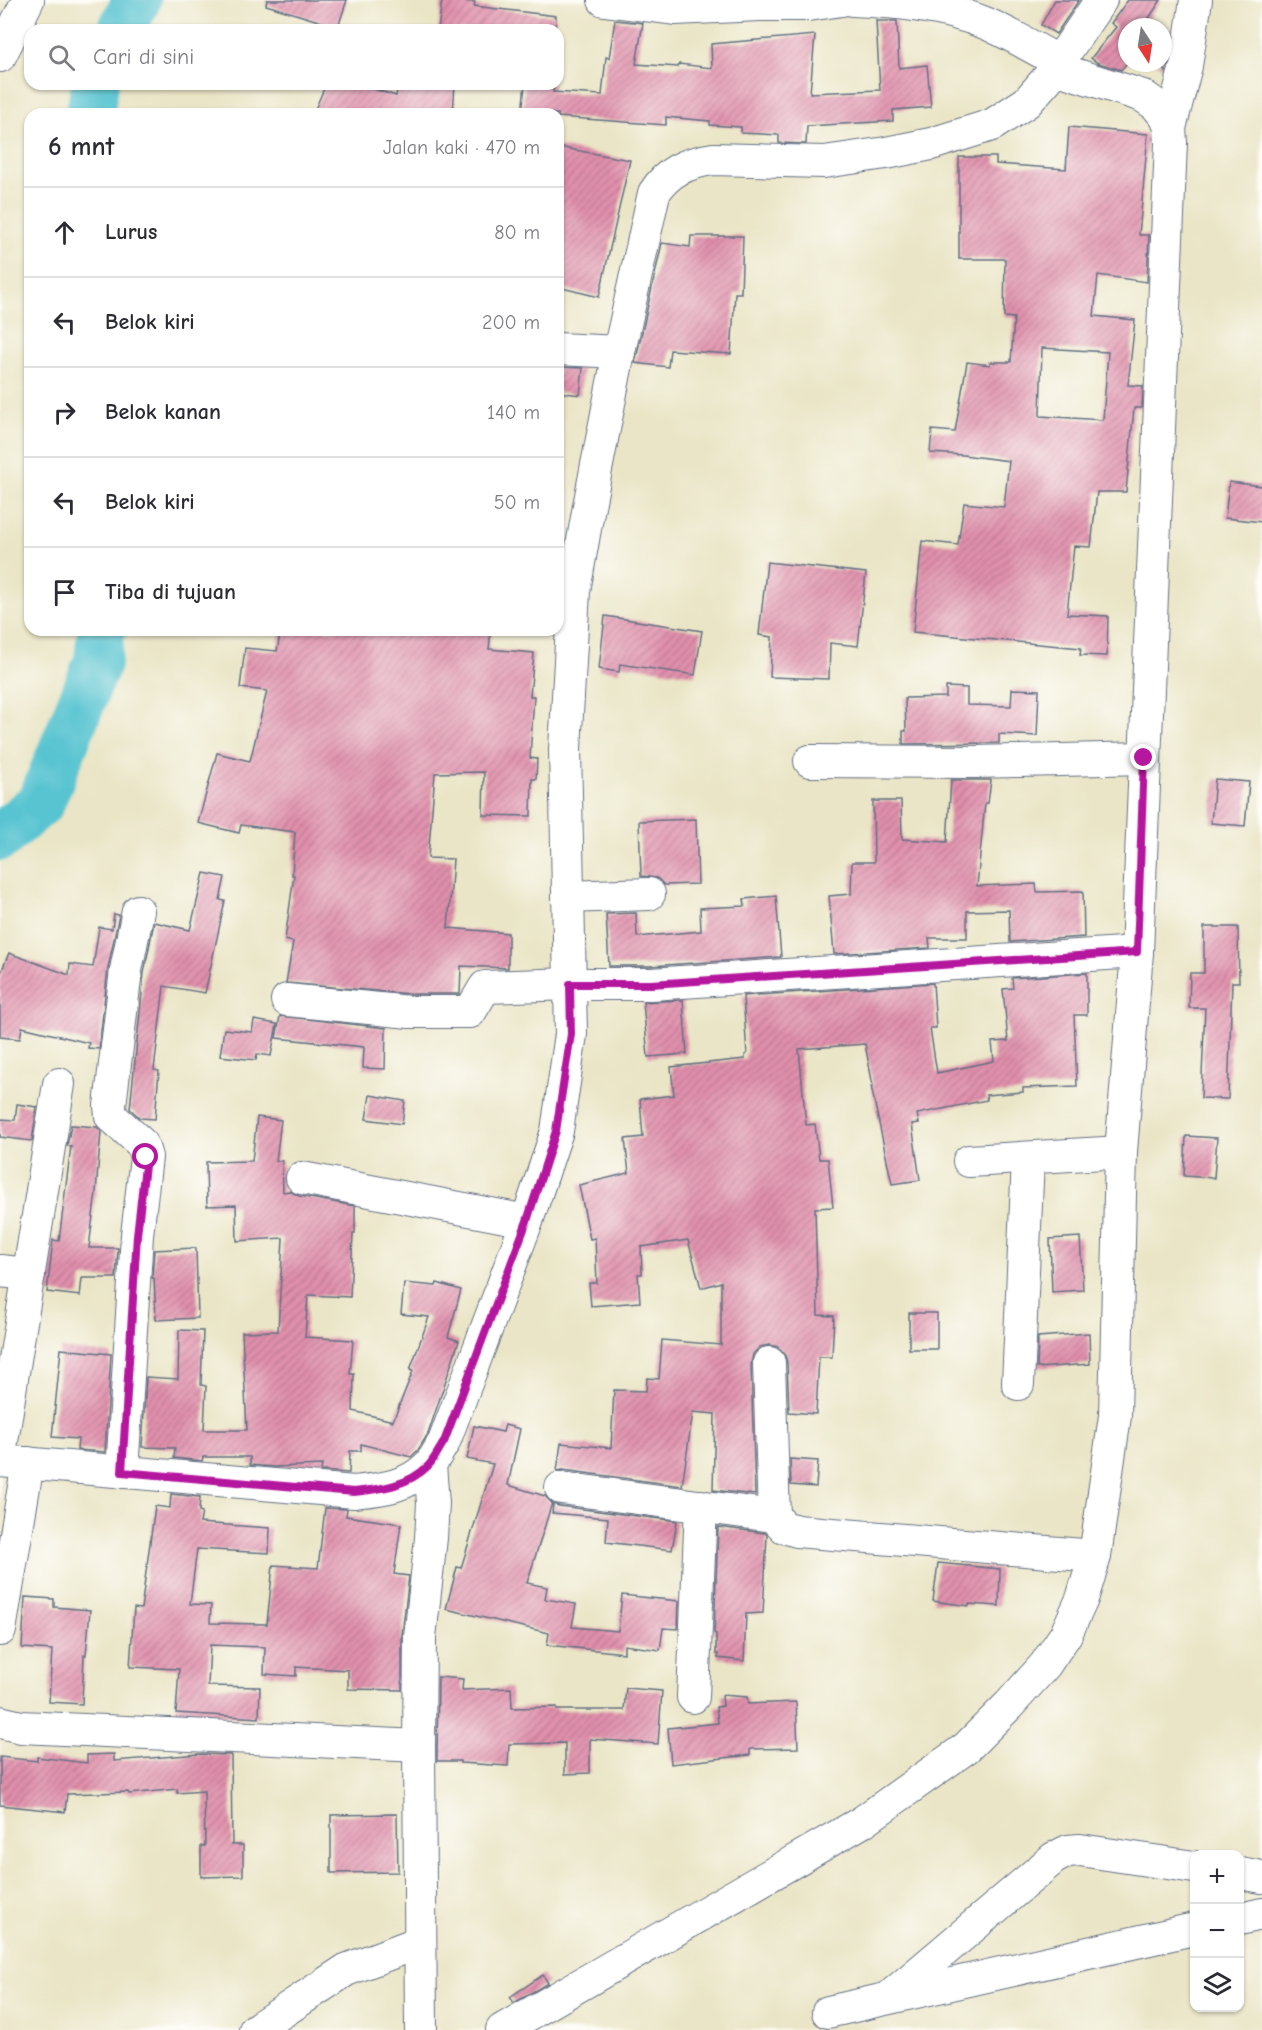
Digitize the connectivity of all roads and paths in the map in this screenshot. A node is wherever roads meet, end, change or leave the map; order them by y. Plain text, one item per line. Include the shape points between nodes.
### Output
1 (28, 0) edge
2 (604, 0) edge
3 (842, 0) edge
4 (852, 0) edge
5 (1101, 0) edge
6 (1196, 0) edge
7 (756, 3) edge
8 (0, 56) edge
9 (1057, 65) junction
10 (1170, 128) junction
11 (564, 349) edge
12 (619, 352) junction
13 (566, 590) edge
14 (1144, 758) junction
15 (810, 761) dead end
16 (649, 894) dead end
17 (568, 897) junction
18 (138, 911) dead end
19 (1137, 952) junction
20 (570, 984) junction
21 (287, 1000) dead end
22 (60, 1084) dead end
23 (1121, 1152) junction
24 (1028, 1159) junction
25 (969, 1161) dead end
26 (302, 1178) dead end
27 (527, 1221) junction
28 (15, 1273) edge
29 (769, 1363) dead end
30 (1017, 1384) dead end
31 (9, 1460) edge
32 (429, 1465) junction
33 (122, 1472) junction
34 (561, 1488) dead end
35 (701, 1506) junction
36 (774, 1516) junction
37 (1095, 1556) junction
38 (0, 1630) edge
39 (693, 1697) dead end
40 (0, 1722) edge
41 (419, 1746) junction
42 (1190, 1866) edge
43 (1244, 1874) edge
44 (1262, 1877) edge
45 (1262, 1914) edge
46 (1244, 1918) edge
47 (1190, 1930) edge
48 (420, 1942) junction
49 (887, 1998) junction
50 (828, 2012) dead end
51 (255, 2030) edge
52 (421, 2030) edge
53 (502, 2030) edge

1 - 8 street
2 - 7 street via 675,9
3 - 7 street via 808,5
4 - 9 street via 937,8 985,23
5 - 9 street
6 - 10 street via 1186,66
9 - 10 street via 1143,96 1156,105
9 - 12 street via 1016,110 992,125 931,144 824,162 712,159 677,170 662,181 651,200
10 - 14 street
11 - 12 street
12 - 13 street via 589,506
13 - 17 street
14 - 15 street
14 - 19 street
16 - 17 street
17 - 20 street
18 - 33 street via 126,970 110,1106 111,1116 142,1144 146,1157 137,1235
19 - 20 street via 673,983
19 - 23 street
20 - 21 street via 485,987 470,1012 410,1012
20 - 27 street via 571,1034 556,1131
22 - 28 street via 55,1118
23 - 24 street
23 - 37 street via 1115,1416
24 - 25 street
24 - 30 street
26 - 27 street
27 - 32 street via 444,1442
28 - 31 street
29 - 36 street
31 - 33 street
31 - 38 street
32 - 33 street via 391,1488 354,1492
32 - 41 street via 433,1503 420,1637
34 - 35 street
35 - 36 street
35 - 39 street
36 - 37 street via 784,1527 797,1531
37 - 53 street via 1066,1634 1038,1673 966,1748 862,1822
40 - 41 street via 21,1727
41 - 48 street
42 - 49 street via 1068,1851 1054,1858
43 - 44 street
45 - 46 street
47 - 49 street
48 - 51 street via 346,1970
48 - 52 street
49 - 50 street

